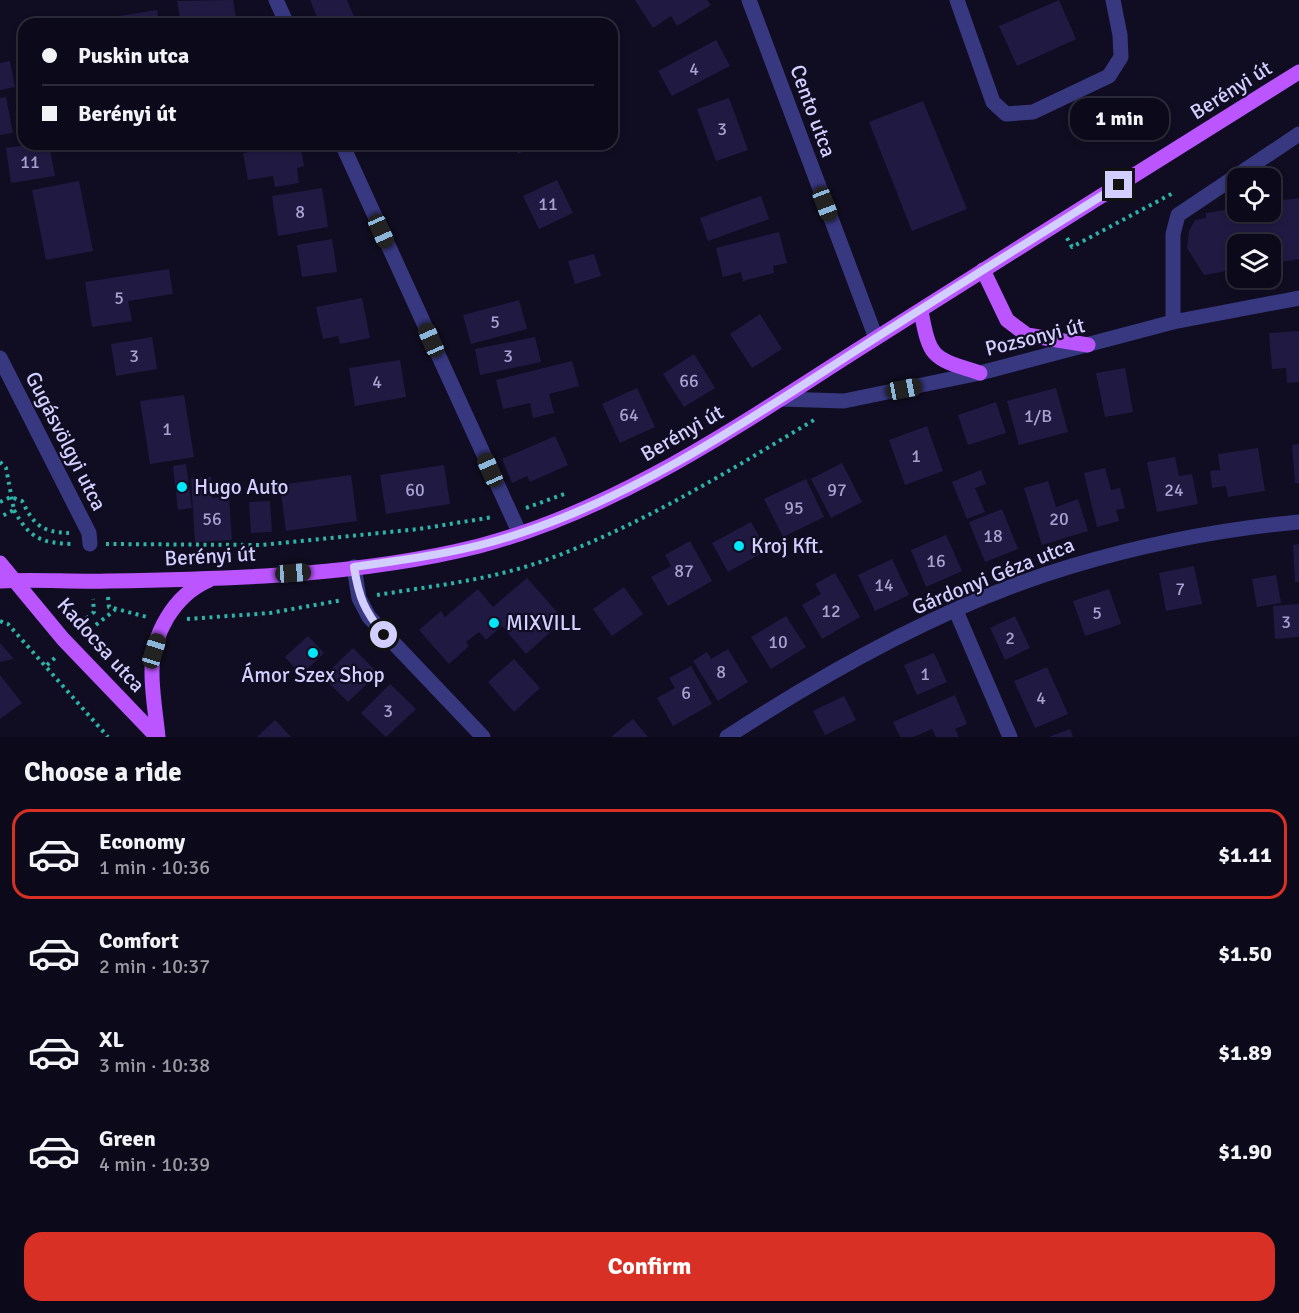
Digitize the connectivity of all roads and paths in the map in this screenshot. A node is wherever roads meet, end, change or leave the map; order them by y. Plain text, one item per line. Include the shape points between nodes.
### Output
1 (276, 0) edge
2 (749, 0) edge
3 (957, 0) edge
4 (1113, 0) edge
5 (284, 18) edge
6 (1299, 72) edge
7 (1299, 134) edge
8 (345, 150) edge
9 (1183, 188) dead end
10 (1059, 223) junction
11 (983, 270) junction
12 (1299, 298) edge
13 (921, 310) junction
14 (1173, 322) junction
15 (876, 338) junction
16 (1088, 345) junction
17 (0, 358) edge
18 (980, 373) junction
19 (780, 399) junction
20 (0, 462) edge
21 (572, 492) dead end
22 (14, 510) junction
23 (510, 514) junction
24 (0, 517) edge
25 (1299, 522) edge
26 (520, 534) junction
27 (90, 544) junction
28 (0, 563) edge
29 (354, 567) junction
30 (211, 579) junction
31 (16, 580) junction
32 (0, 581) edge
33 (93, 581) junction
34 (956, 611) junction
35 (0, 621) edge
36 (63, 639) junction
37 (38, 656) junction
38 (108, 737) edge
39 (157, 737) edge
40 (483, 737) edge
41 (727, 737) edge
42 (1010, 737) edge

1 - 5 street
2 - 15 street, Cento utca
3 - 4 street via 993,102 1006,114 1033,112 1109,75 1120,57
6 - 10 main road, Berényi út
7 - 14 street via 1178,215 1173,234
8 - 23 street
9 - 10 path via 1072,247
10 - 11 main road, Berényi út
11 - 13 main road, Berényi út
11 - 16 main road via 1007,320 1027,335
12 - 14 street, Pozsonyi út
13 - 15 main road, Berényi út
13 - 18 main road via 927,344 942,361
14 - 16 street, Pozsonyi út
15 - 19 main road, Berényi út
16 - 18 street, Pozsonyi út
17 - 27 street, Gugásvölgyi utca via 89,533
18 - 19 street, Pozsonyi út via 844,401
19 - 26 main road, Berényi út via 615,495
20 - 22 path via 6,468
21 - 23 path
22 - 24 path
22 - 27 path via 22,525 38,540
23 - 26 street
23 - 27 path via 419,530 261,545
25 - 34 street, Gárdonyi Géza utca via 1130,549 1069,567
26 - 29 main road, Berényi út via 424,558
28 - 31 main road, Kadocsa utca
29 - 30 main road, Berényi út
29 - 40 street via 359,598 369,617
30 - 33 main road, Berényi út
30 - 39 main road via 195,586 181,599 160,632 152,670
31 - 32 main road, Berényi út
31 - 33 main road, Berényi út
31 - 36 main road, Kadocsa utca
33 - 36 path via 93,612
34 - 41 street, Gárdonyi Géza utca via 853,662
34 - 42 street
35 - 37 path via 8,624
36 - 37 path
36 - 39 main road, Kadocsa utca
37 - 38 path

